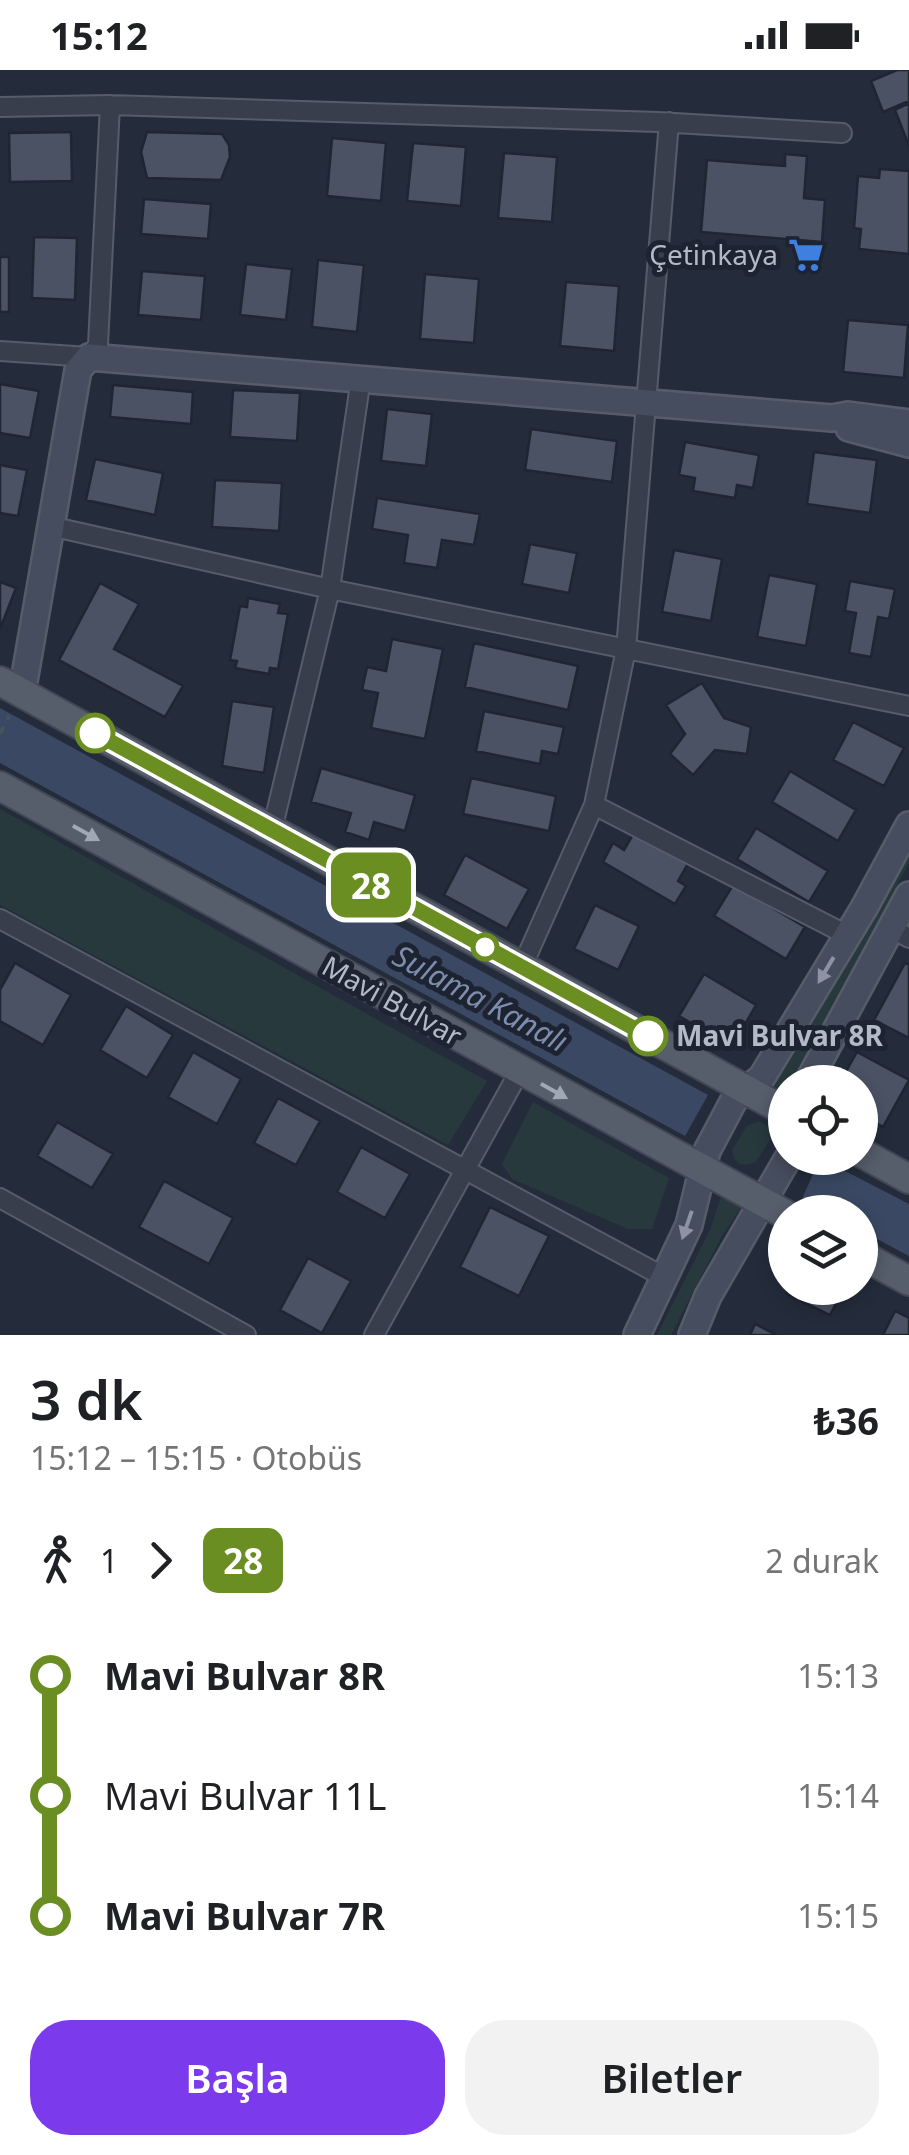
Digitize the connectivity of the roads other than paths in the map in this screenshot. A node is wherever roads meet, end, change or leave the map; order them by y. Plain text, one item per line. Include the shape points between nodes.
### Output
1 (110, 105) junction
2 (0, 107) edge
3 (668, 122) junction
4 (842, 133) dead end
5 (0, 351) edge
6 (89, 357) junction
7 (361, 378) junction
8 (646, 402) junction
9 (832, 418) junction
10 (909, 423) edge
11 (909, 444) edge
12 (50, 526) junction
13 (330, 589) junction
14 (626, 649) junction
15 (12, 693) edge
16 (909, 706) edge
17 (0, 786) edge
18 (594, 805) junction
19 (909, 825) edge
20 (272, 830) junction
21 (909, 894) edge
22 (0, 919) edge
23 (900, 933) edge
24 (847, 935) junction
25 (522, 967) junction
26 (818, 1065) edge
27 (520, 1072) junction
28 (746, 1090) junction
29 (768, 1102) edge
30 (878, 1162) edge
31 (467, 1170) junction
32 (703, 1171) junction
33 (909, 1178) edge
34 (0, 1198) edge
35 (768, 1205) edge
36 (768, 1216) edge
37 (878, 1264) edge
38 (664, 1277) junction
39 (909, 1281) edge
40 (246, 1335) edge
41 (374, 1335) edge
42 (636, 1335) edge
43 (692, 1335) edge

1 - 2 street
1 - 3 street
1 - 6 street via 98,344
3 - 4 street
3 - 8 street
5 - 6 street
6 - 7 street
6 - 12 street via 78,370
7 - 8 street
7 - 13 street
8 - 9 street
8 - 14 street
9 - 10 street
9 - 11 street
12 - 13 street
12 - 15 street
13 - 14 street
13 - 20 street
14 - 16 street
14 - 18 street
15 - 20 main road
17 -> 27 main road, Mavi Bulvar
18 - 24 street
18 - 25 street
19 - 24 street
20 - 25 main road
21 - 23 street
22 - 31 street
23 - 26 street
24 -> 28 street via 762,1076
25 - 28 main road
27 - 31 street
27 -> 32 main road, Mavi Bulvar
28 - 29 main road
28 - 32 street via 734,1100
30 - 33 main road
31 - 38 street
31 - 41 street
32 - 35 main road, Mavi Bulvar
32 -> 38 street via 689,1226
34 - 40 street
36 - 43 street via 708,1296
37 - 39 main road
38 - 42 street

